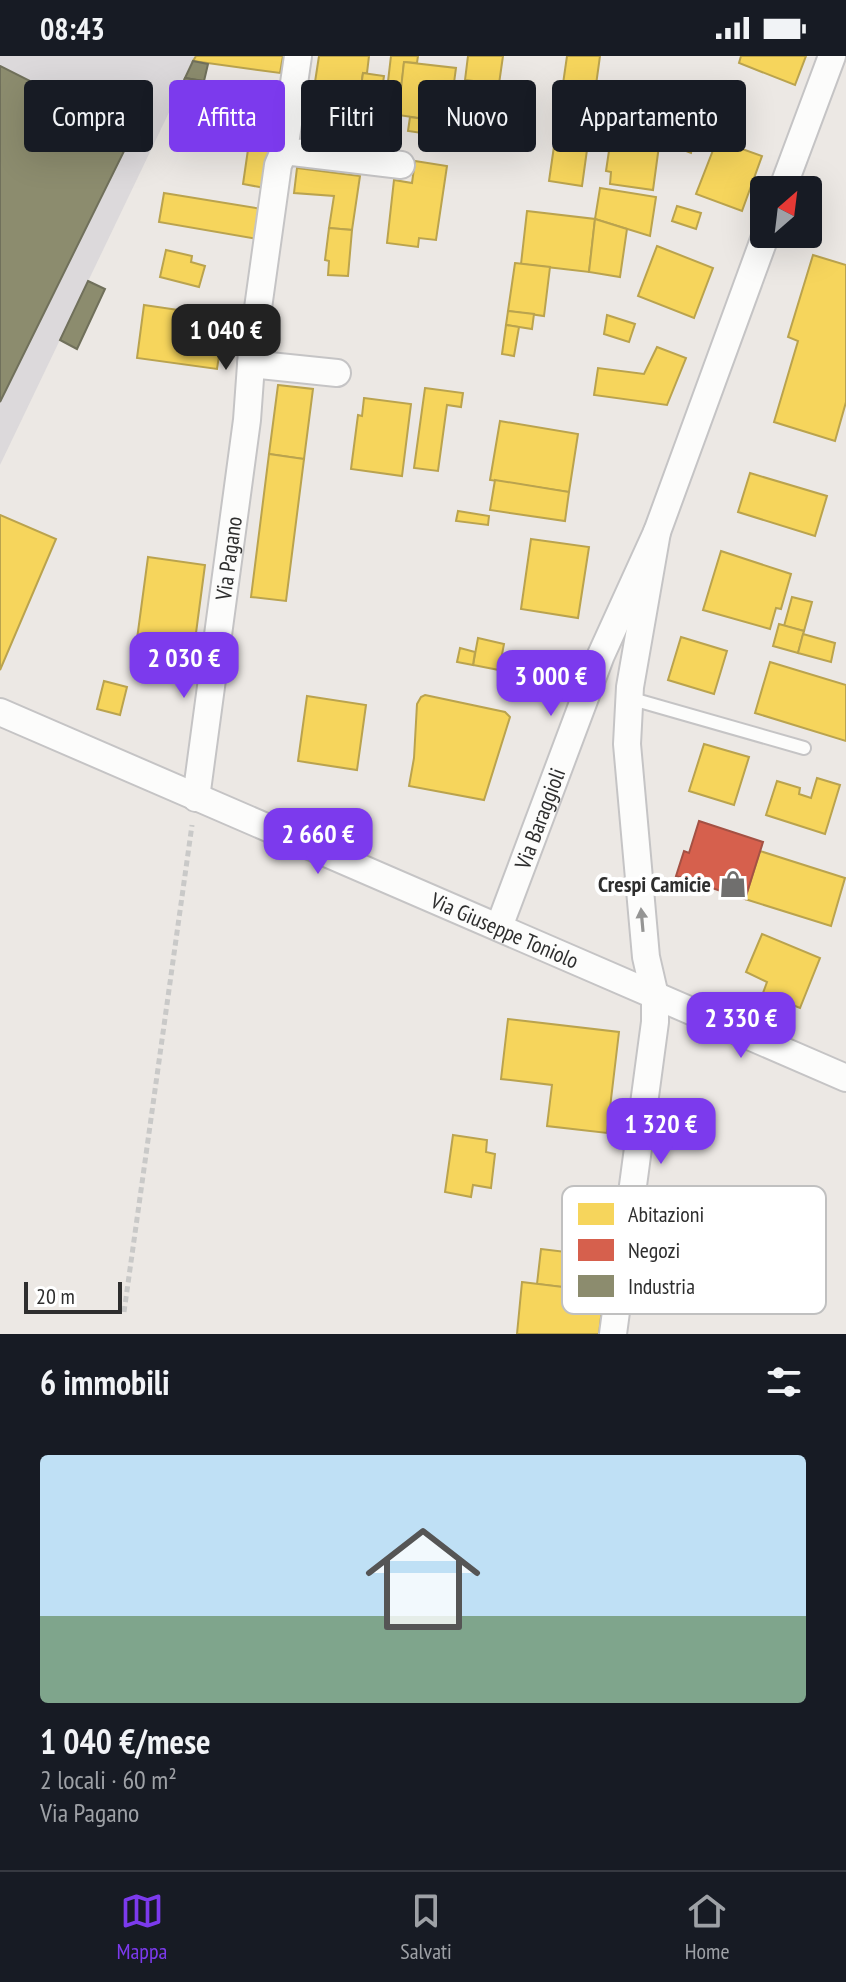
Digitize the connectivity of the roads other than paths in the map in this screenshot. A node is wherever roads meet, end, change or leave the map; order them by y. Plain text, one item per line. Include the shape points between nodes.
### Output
1 (298, 56) edge
2 (832, 56) edge
3 (285, 144) edge
4 (285, 151) edge
5 (284, 152) edge
6 (401, 165) dead end
7 (787, 176) edge
8 (761, 248) edge
9 (251, 364) junction
10 (337, 373) dead end
11 (657, 532) junction
12 (629, 698) junction
13 (0, 712) edge
14 (804, 748) dead end
15 (196, 798) junction
16 (499, 927) junction
17 (655, 996) junction
18 (846, 1078) edge
19 (633, 1186) edge
20 (616, 1314) edge
21 (613, 1334) edge

1 - 3 street, Via Pagano
2 - 7 street
4 - 6 street
5 - 9 street, Via Pagano
8 - 11 street, Via Baraggioli
9 - 10 street
9 - 15 street, Via Pagano
11 - 12 street, Via Baraggioli
11 - 16 street, Via Baraggioli via 601,655
12 - 14 lane
17 -> 12 street, Via Baraggioli via 646,957 628,766
13 - 15 street, Via Giuseppe Toniolo
15 - 16 street, Via Giuseppe Toniolo
16 - 17 street, Via Giuseppe Toniolo
17 - 18 street, Via Giuseppe Toniolo
17 - 19 street, Via Baraggioli
20 - 21 street, Via Baraggioli

